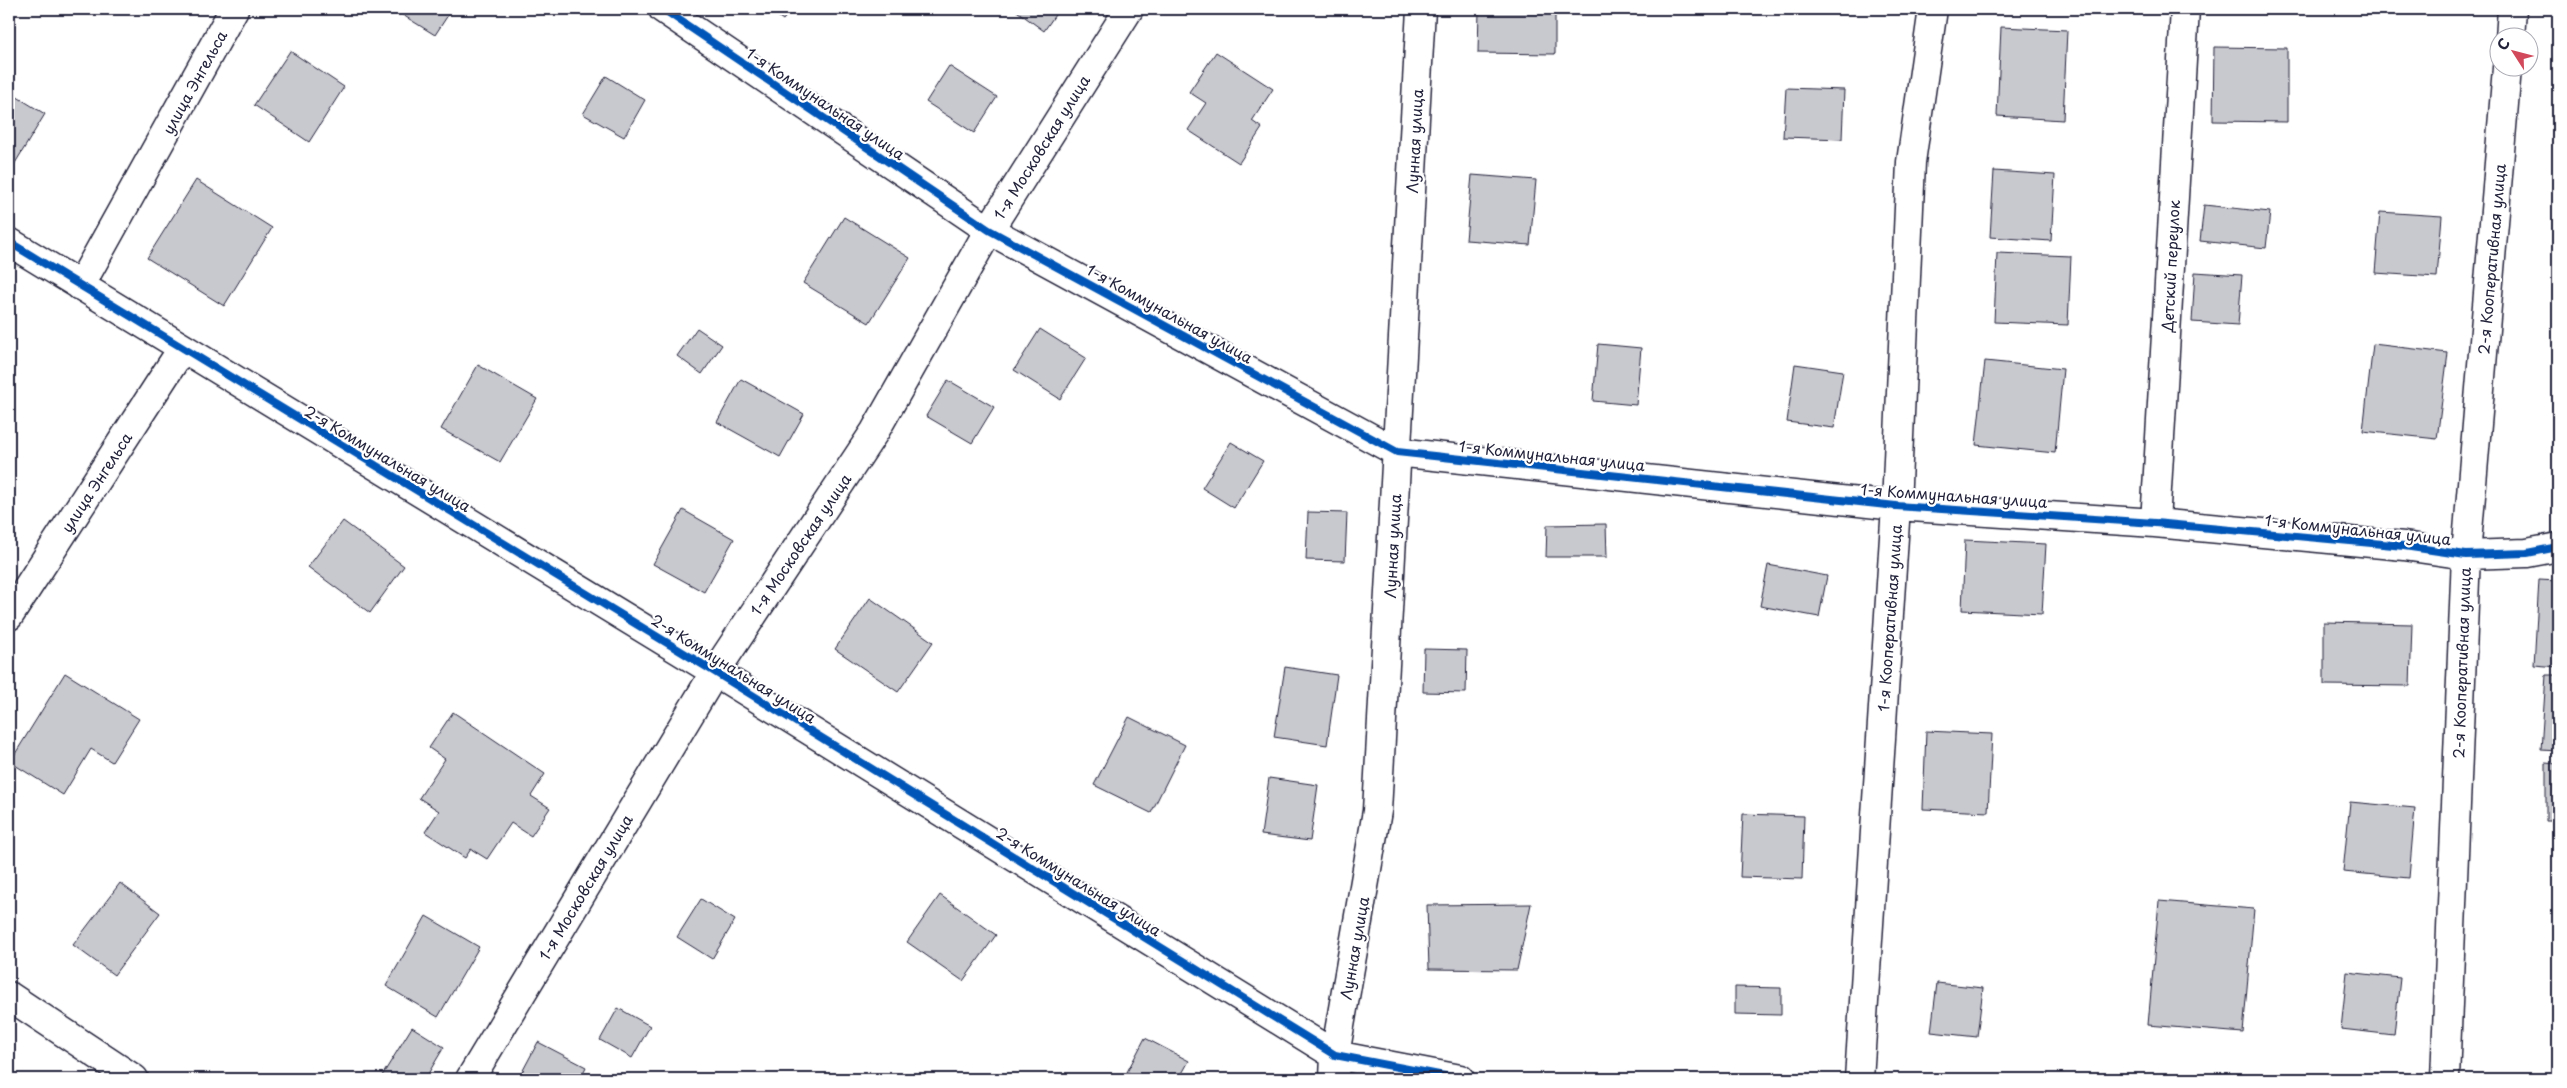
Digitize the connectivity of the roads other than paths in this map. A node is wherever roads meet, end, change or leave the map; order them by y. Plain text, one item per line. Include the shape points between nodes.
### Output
1 (234, 9) edge
2 (662, 9) edge
3 (1129, 9) edge
4 (1421, 9) edge
5 (1933, 9) edge
6 (2185, 9) edge
7 (2512, 9) edge
8 (2511, 28) edge
9 (2506, 78) edge
10 (989, 230) junction
11 (9, 242) edge
12 (80, 286) junction
13 (182, 349) junction
14 (1397, 452) junction
15 (1896, 506) junction
16 (2155, 522) junction
17 (2558, 547) edge
18 (2466, 555) junction
19 (9, 616) edge
20 (715, 672) junction
21 (9, 996) edge
22 (1332, 1071) edge
23 (134, 1079) edge
24 (470, 1079) edge
25 (1460, 1079) edge
26 (1860, 1079) edge
27 (2444, 1079) edge

1 - 12 street, улица Энгельса
2 - 10 street, 1-я Коммунальная улица
3 - 10 street, 1-я Московская улица
4 - 14 street, Лунная улица
5 - 15 street, 1-я Кооперативная улица via 1912,162
6 - 16 street, Детский переулок
7 - 8 street
9 - 18 street, 2-я Кооперативная улица
10 - 14 street, 1-я Коммунальная улица
10 - 20 street, 1-я Московская улица via 876,431
11 - 12 street, 2-я Коммунальная улица
12 - 13 street, 2-я Коммунальная улица
13 - 19 street, улица Энгельса
13 - 20 street, 2-я Коммунальная улица
14 - 15 street, 1-я Коммунальная улица
14 - 22 street, Лунная улица via 1377,811
15 - 16 street, 1-я Коммунальная улица
15 - 26 street, 1-я Кооперативная улица
16 - 18 street, 1-я Коммунальная улица
17 - 18 street, 1-я Коммунальная улица via 2527,553
18 - 27 street, 2-я Кооперативная улица
20 - 22 street, 2-я Коммунальная улица
20 - 24 street, 1-я Московская улица
21 - 23 street
22 - 25 street, 2-я Коммунальная улица

